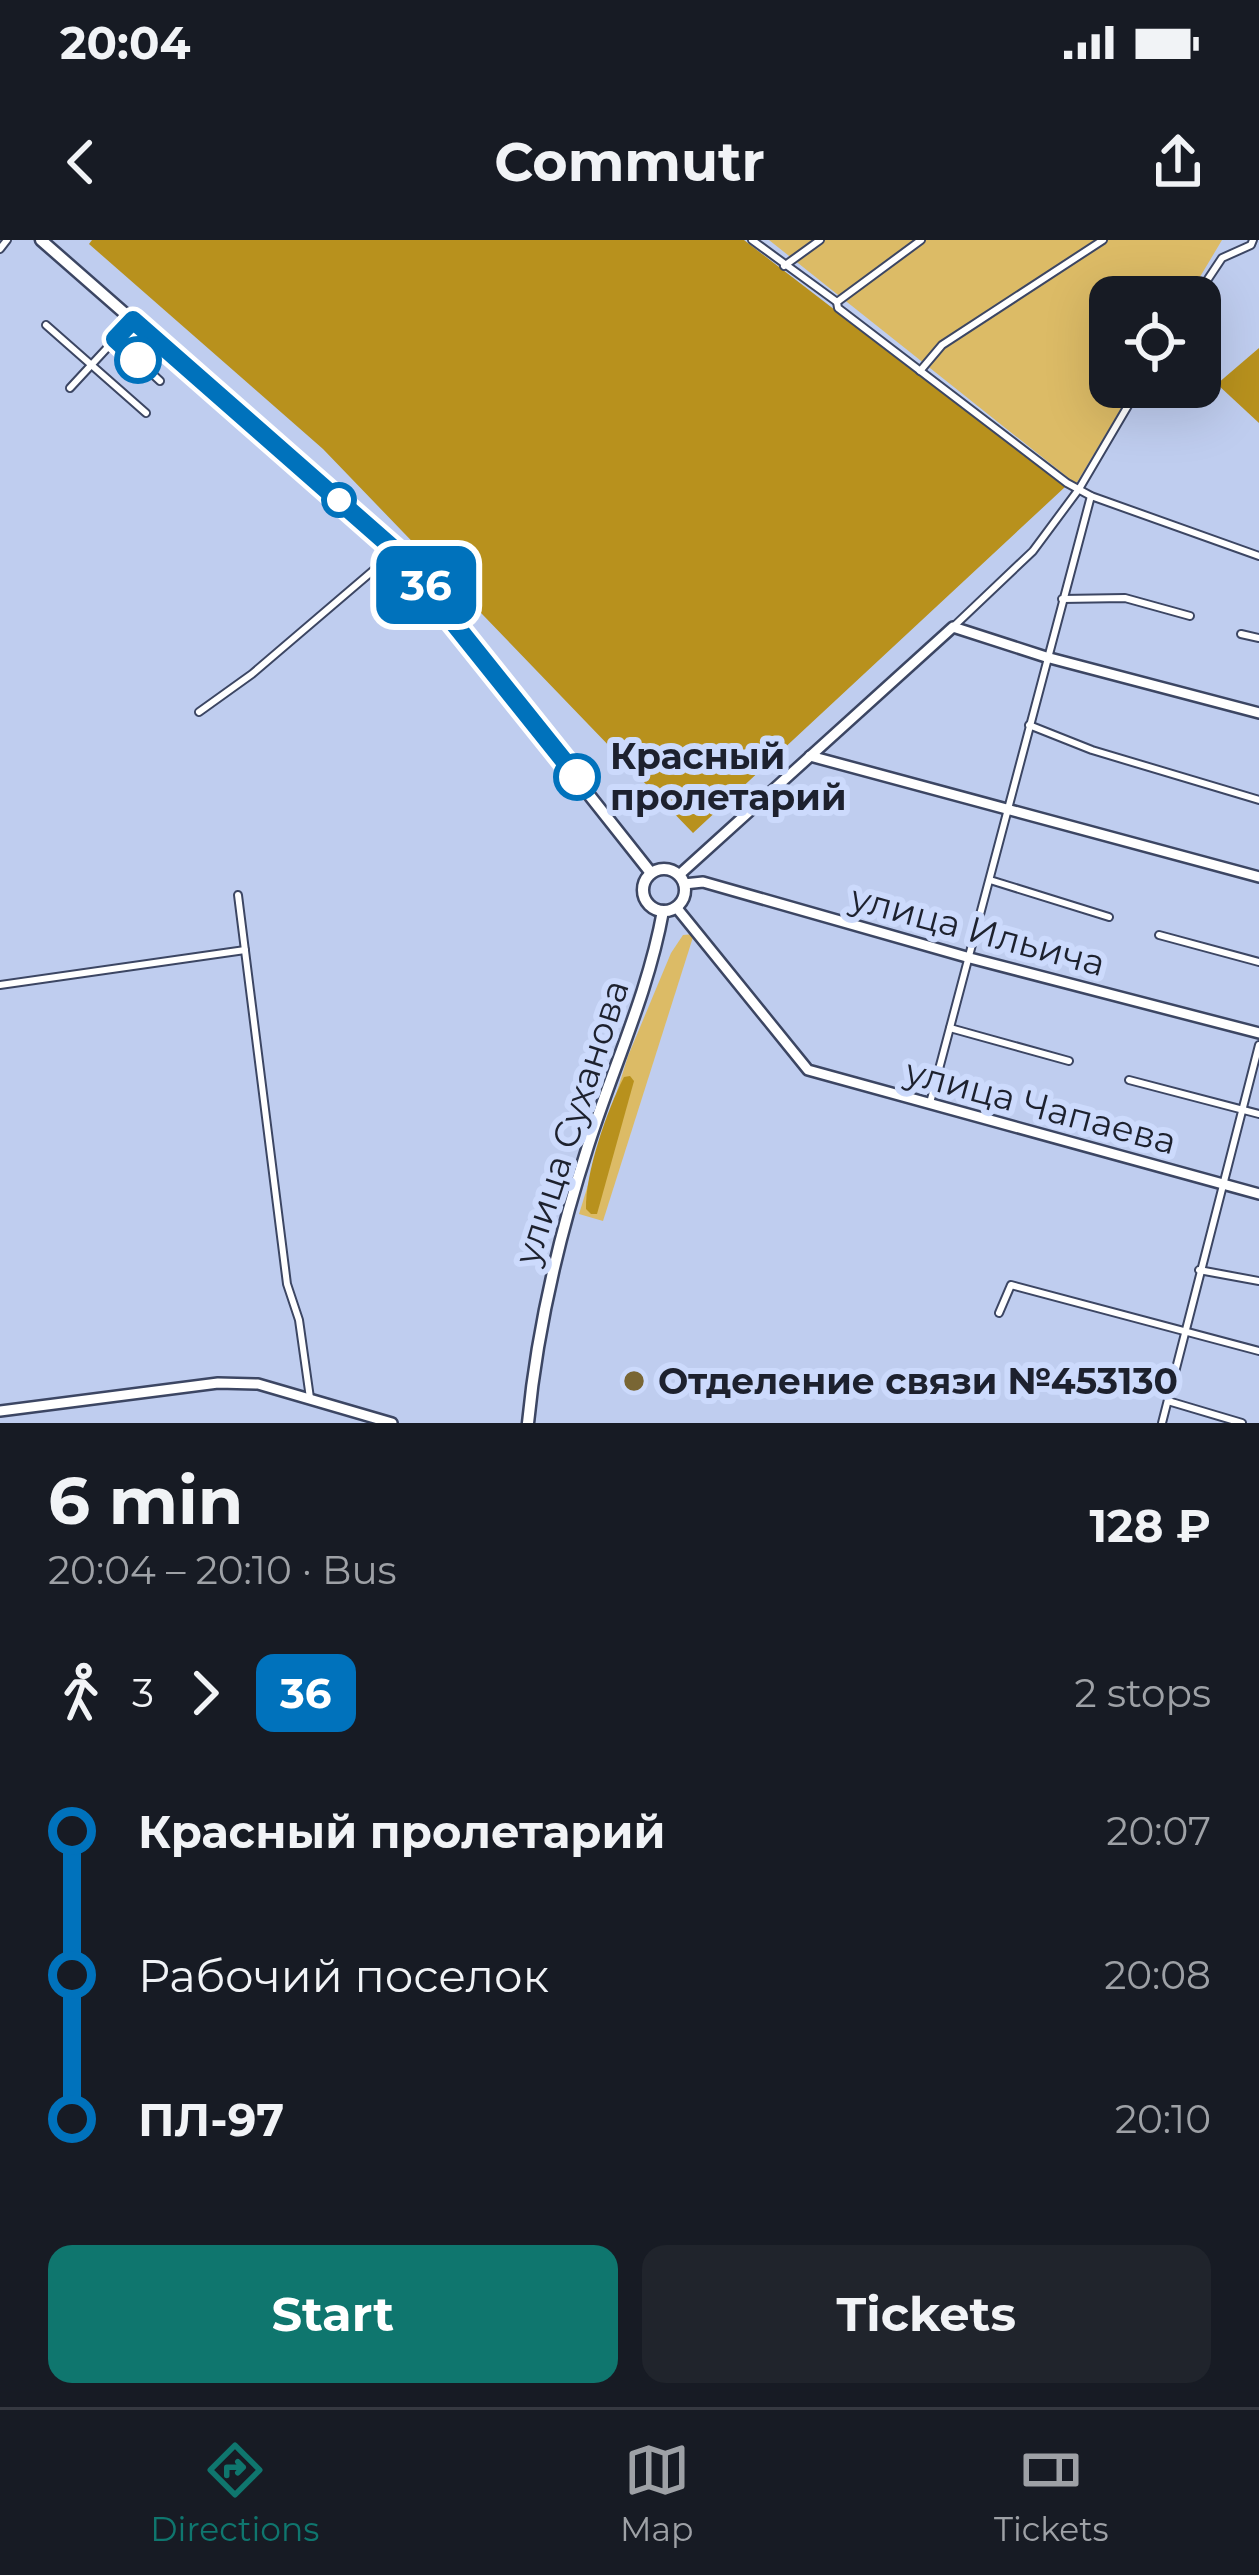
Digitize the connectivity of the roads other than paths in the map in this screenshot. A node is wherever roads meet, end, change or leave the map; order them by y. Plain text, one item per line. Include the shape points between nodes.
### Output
1 (7, 240) edge
2 (40, 240) edge
3 (752, 240) edge
4 (820, 240) edge
5 (921, 240) edge
6 (1103, 240) edge
7 (1252, 243) edge
8 (0, 249) edge
9 (784, 266) junction
10 (1210, 276) edge
11 (837, 302) junction
12 (133, 320) junction
13 (46, 325) dead end
14 (115, 339) junction
15 (91, 365) junction
16 (920, 370) junction
17 (160, 381) dead end
18 (70, 388) dead end
19 (1127, 408) edge
20 (146, 413) dead end
21 (1079, 489) junction
22 (1091, 496) junction
23 (396, 551) junction
24 (1259, 556) edge
25 (1063, 599) junction
26 (1190, 616) dead end
27 (953, 627) junction
28 (1241, 634) dead end
29 (1259, 638) edge
30 (1046, 657) junction
31 (199, 712) dead end
32 (1259, 713) edge
33 (1029, 724) junction
34 (810, 756) junction
35 (1259, 800) edge
36 (1008, 808) junction
37 (650, 873) junction
38 (1259, 877) edge
39 (681, 880) junction
40 (989, 880) junction
41 (238, 895) dead end
42 (676, 907) junction
43 (663, 911) junction
44 (1109, 917) dead end
45 (1159, 935) dead end
46 (245, 950) junction
47 (970, 958) junction
48 (1259, 962) edge
49 (0, 985) edge
50 (950, 1028) junction
51 (1259, 1033) edge
52 (1259, 1045) edge
53 (1069, 1061) dead end
54 (1129, 1080) dead end
55 (930, 1103) junction
56 (1241, 1109) junction
57 (1259, 1114) edge
58 (1220, 1184) junction
59 (1259, 1194) edge
60 (1199, 1270) junction
61 (1259, 1281) edge
62 (1000, 1313) dead end
63 (1184, 1330) junction
64 (1259, 1351) edge
65 (310, 1398) junction
66 (1168, 1401) junction
67 (0, 1411) edge
68 (392, 1423) edge
69 (528, 1423) edge
70 (1162, 1423) edge
71 (1242, 1423) edge

1 - 8 street
2 - 12 main road
3 - 9 street
4 - 9 street
5 - 11 street
6 - 16 street via 942,345
7 - 10 street via 1222,258
9 - 11 street
11 - 16 street
12 - 14 street
12 - 23 main road
13 - 15 street
14 - 15 street
14 - 17 street
15 - 18 street
15 - 20 street
16 - 21 street
19 - 21 street
21 - 22 street
21 - 27 street via 1033,551
22 - 24 street
22 - 25 street
23 - 31 street
23 - 37 main road
25 - 26 street via 1125,598
25 - 30 street
27 - 30 main road
27 - 34 main road
28 - 29 street
30 - 32 main road
30 - 33 street
33 - 35 street
33 - 36 street
34 - 36 main road
34 - 39 main road
36 - 38 main road
36 - 40 street
37 - 39 main road via 668,869
37 - 43 main road via 643,894
39 - 42 main road
39 - 47 main road, улица Ильича
40 - 44 street
40 - 47 street
41 - 46 street
42 - 43 main road
42 - 55 main road, улица Чапаева via 808,1070
43 - 69 main road, улица Суханова via 647,986 588,1146 554,1271
45 - 48 street
46 - 49 street
46 - 65 street via 287,1284
47 - 50 street
47 - 51 main road, улица Ильича
50 - 53 street
50 - 55 street
52 - 56 street
54 - 56 street
55 - 58 main road, улица Чапаева
56 - 57 street
56 - 58 street
58 - 59 main road, улица Чапаева
58 - 60 street
60 - 61 street
60 - 63 street
62 - 63 street via 1011,1285
63 - 64 street
63 - 66 street
65 - 67 main road via 218,1383
65 - 68 main road
66 - 70 street
66 - 71 street

